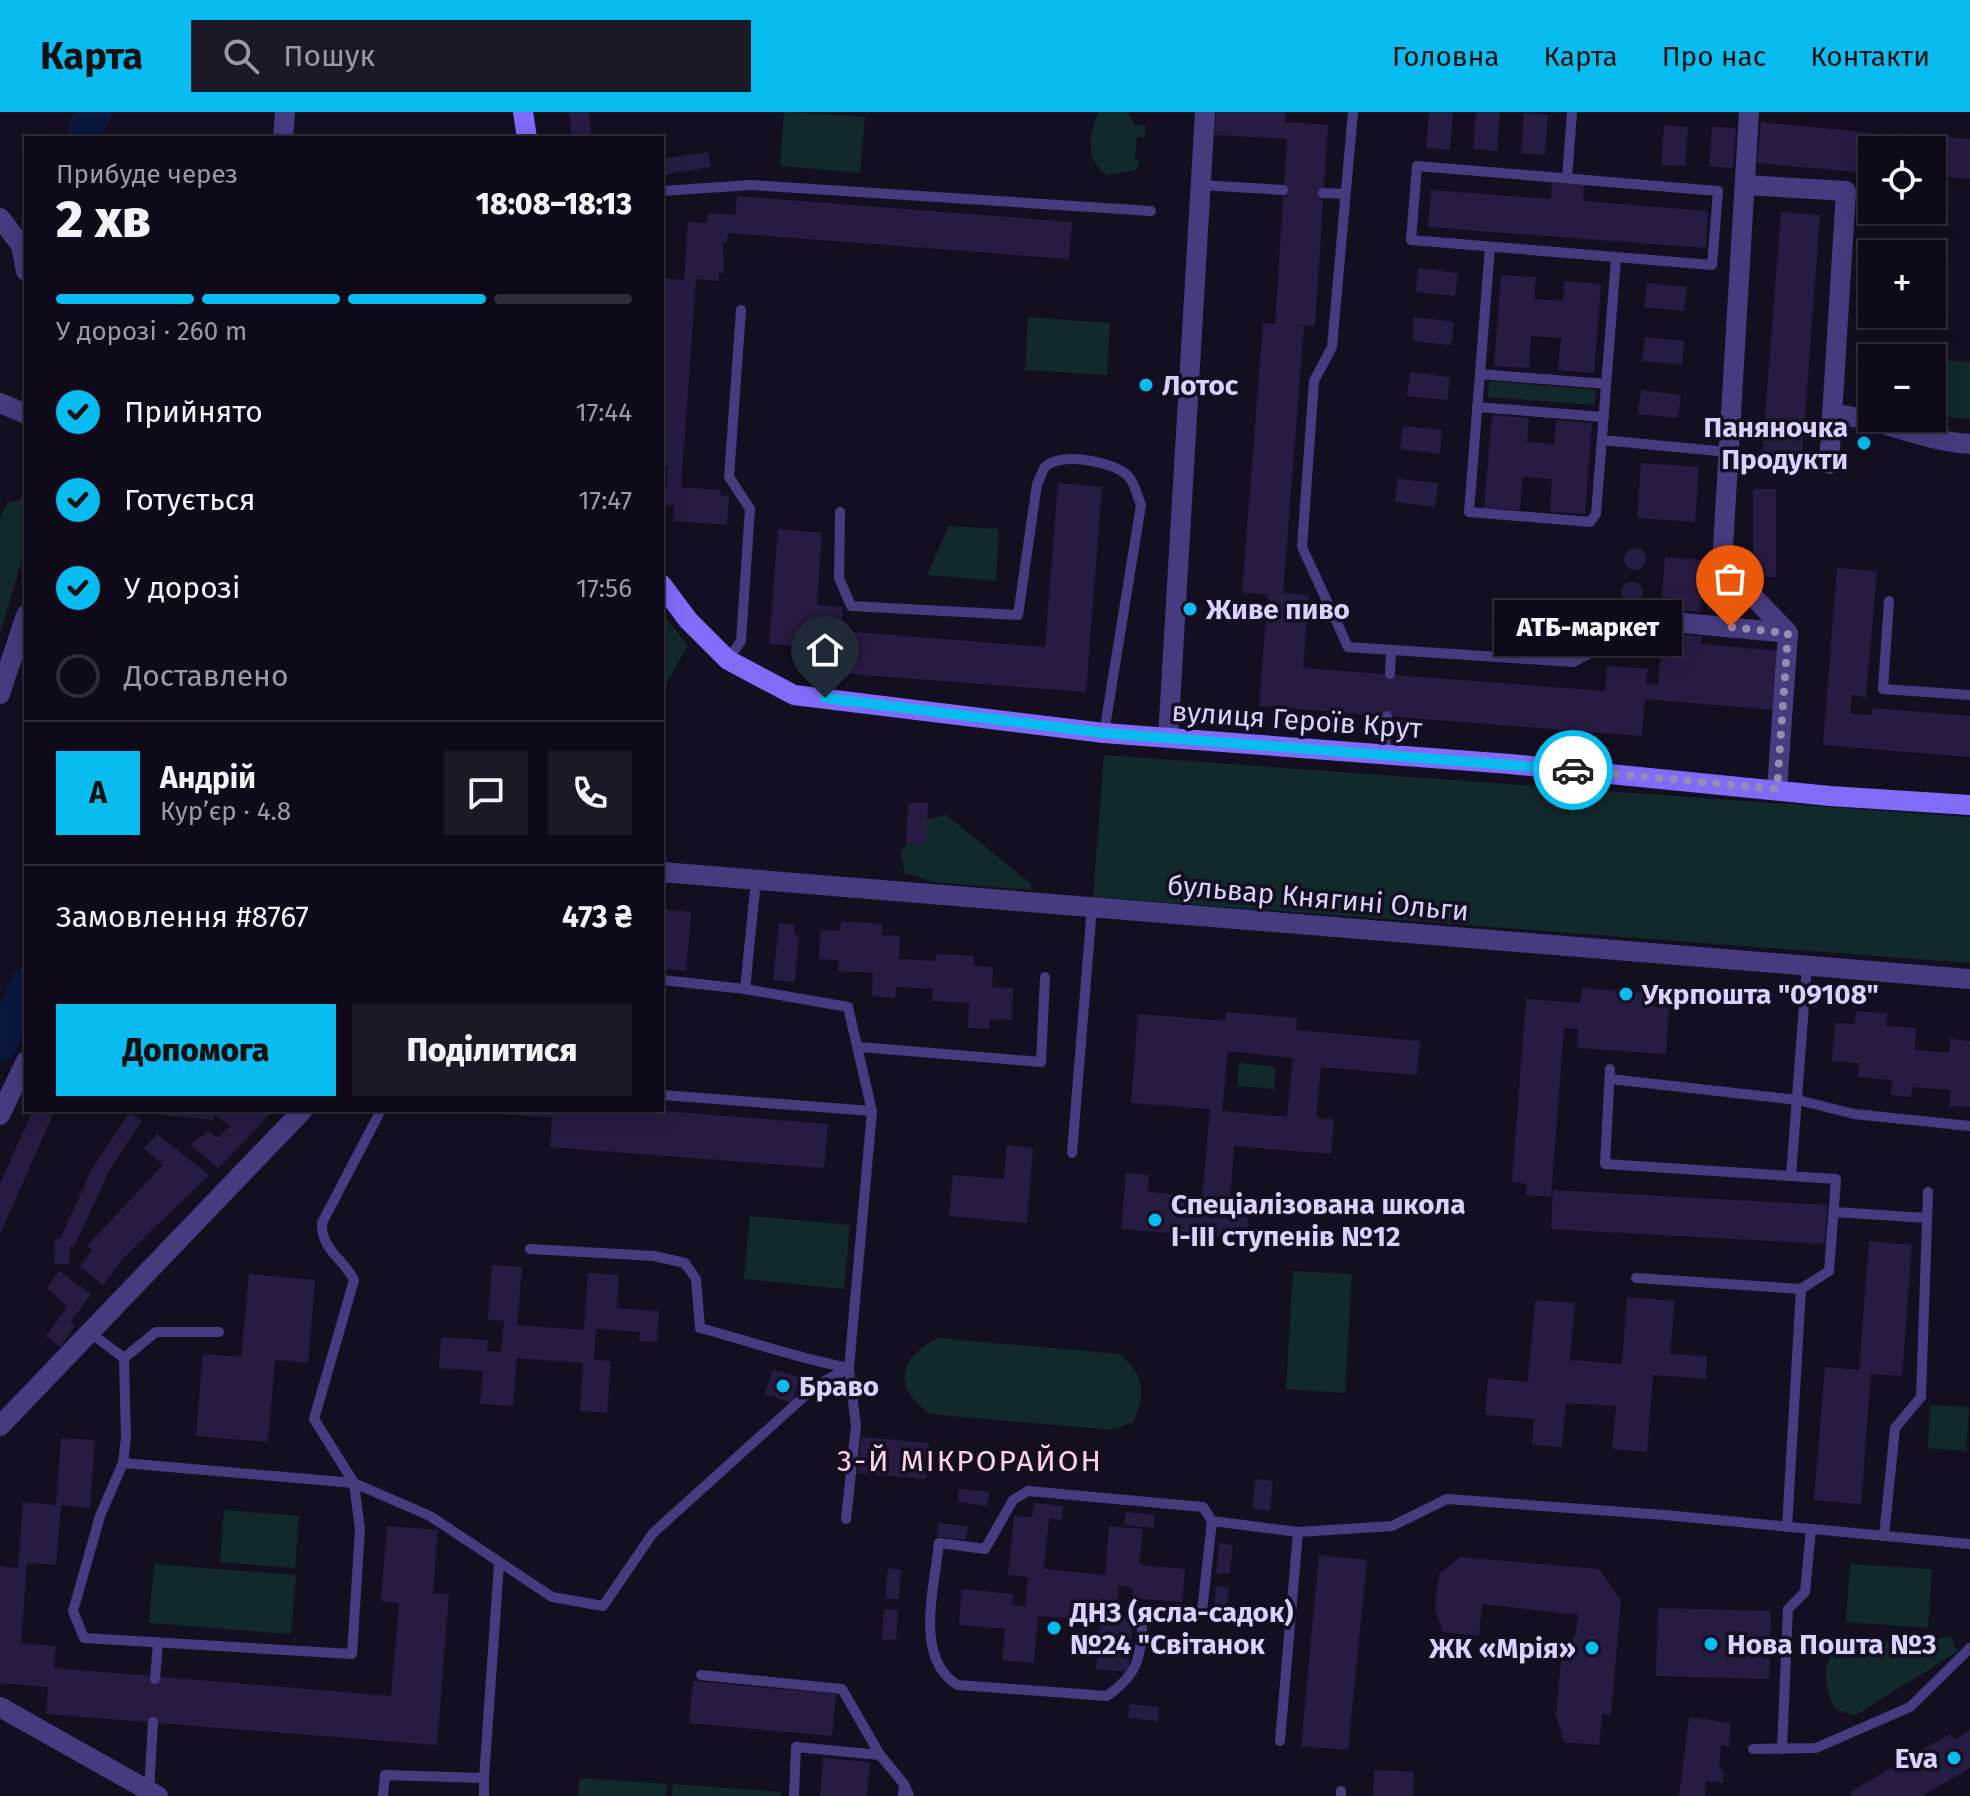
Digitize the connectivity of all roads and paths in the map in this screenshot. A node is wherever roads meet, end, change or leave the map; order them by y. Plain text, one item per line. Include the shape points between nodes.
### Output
1 (285, 112) edge
2 (523, 112) edge
3 (1205, 112) edge
4 (1353, 112) edge
5 (1572, 112) edge
6 (1749, 112) edge
7 (283, 136) edge
8 (527, 136) edge
9 (1567, 178) junction
10 (1201, 185) junction
11 (1745, 185) junction
12 (1283, 190) dead end
13 (664, 191) edge
14 (1323, 193) dead end
15 (1345, 194) junction
16 (1151, 211) dead end
17 (0, 218) edge
18 (1490, 247) junction
19 (1616, 258) junction
20 (24, 261) edge
21 (741, 310) dead end
22 (1480, 374) junction
23 (1606, 384) junction
24 (0, 403) edge
25 (1477, 407) junction
26 (24, 413) edge
27 (1832, 414) junction
28 (1604, 417) junction
29 (1602, 440) junction
30 (1970, 444) edge
31 (1728, 452) junction
32 (1829, 464) dead end
33 (840, 512) dead end
34 (664, 588) edge
35 (1889, 601) dead end
36 (1642, 619) joint
37 (24, 621) edge
38 (1788, 633) junction
39 (1391, 650) junction
40 (728, 660) junction
41 (1390, 674) dead end
42 (0, 694) edge
43 (1970, 695) edge
44 (1387, 716) dead end
45 (1104, 733) junction
46 (1168, 738) junction
47 (1385, 754) junction
48 (1777, 789) junction
49 (1970, 805) edge
50 (664, 872) edge
51 (756, 880) junction
52 (1092, 907) junction
53 (1807, 966) junction
54 (1045, 977) dead end
55 (1970, 979) edge
56 (664, 980) edge
57 (745, 989) junction
58 (860, 1047) junction
59 (24, 1065) edge
60 (664, 1095) edge
61 (1798, 1100) junction
62 (872, 1111) junction
63 (301, 1112) edge
64 (380, 1112) edge
65 (0, 1115) edge
66 (1970, 1126) edge
67 (1072, 1153) dead end
68 (1791, 1176) junction
69 (1928, 1192) dead end
70 (1834, 1212) junction
71 (1927, 1218) junction
72 (530, 1249) dead end
73 (1636, 1278) dead end
74 (1801, 1289) junction
75 (89, 1332) junction
76 (219, 1332) dead end
77 (124, 1358) junction
78 (849, 1368) junction
79 (0, 1426) edge
80 (123, 1463) junction
81 (354, 1483) junction
82 (846, 1519) dead end
83 (1212, 1521) junction
84 (1787, 1527) junction
85 (1811, 1529) junction
86 (1298, 1532) junction
87 (1884, 1536) junction
88 (1970, 1544) edge
89 (499, 1564) junction
90 (158, 1642) junction
91 (1970, 1648) edge
92 (701, 1675) dead end
93 (155, 1679) dead end
94 (0, 1707) edge
95 (153, 1722) dead end
96 (1280, 1741) dead end
97 (1753, 1749) dead end
98 (1782, 1749) junction
99 (880, 1755) junction
100 (484, 1778) junction
101 (905, 1792) edge
102 (153, 1793) edge
103 (383, 1796) edge
104 (484, 1796) edge
105 (794, 1796) edge

1 - 7 street
2 - 8 street
3 - 10 street
4 - 15 lane
5 - 9 lane
6 - 11 street
9 - 18 lane via 1417,166 1411,240
9 - 19 lane via 1718,191 1712,265
10 - 12 lane
10 - 46 street
11 - 27 street via 1846,191
11 - 31 street
13 - 16 lane via 751,185
14 - 15 lane
15 - 39 lane via 1332,347 1314,381 1302,547 1348,647
17 - 20 street via 21,245
18 - 19 lane
18 - 22 lane
19 - 23 lane
21 - 40 lane via 729,477 750,509 741,641
22 - 23 lane
22 - 25 lane
23 - 28 lane
24 - 26 street
25 - 28 lane
25 - 29 lane via 1469,512 1590,522 1596,514
27 - 30 street
27 - 32 street
28 - 29 lane
29 - 31 lane
31 - 38 street via 1722,564
33 - 45 lane via 839,578 851,606 1018,615 1044,467 1081,460 1116,466 1131,478 1141,505
34 - 40 street, вулиця Героїв Крут
35 - 43 lane via 1883,689
36 - 38 street
36 - 39 lane via 1639,652 1598,649 1573,662
37 - 42 street
38 - 48 street
39 - 41 lane
40 - 45 street, вулиця Героїв Крут via 794,695
44 - 47 lane
45 - 46 street, вулиця Героїв Крут
46 - 47 street, вулиця Героїв Крут
47 - 48 street, вулиця Героїв Крут
48 - 49 street, вулиця Героїв Крут
50 - 51 street, бульвар Княгині Ольги
51 - 52 street, бульвар Княгині Ольги
51 - 57 lane
52 - 53 street, бульвар Княгині Ольги
52 - 67 lane
53 - 55 street, бульвар Княгині Ольги
53 - 61 lane
54 - 58 lane via 1041,1062
56 - 57 lane
57 - 58 lane via 848,1007
58 - 62 lane
59 - 65 street
60 - 62 lane
61 - 66 lane via 1854,1114
61 - 68 lane
61 - 68 lane via 1610,1074 1605,1164
62 - 78 lane
63 - 75 street
64 - 81 lane via 322,1223 322,1236 354,1288 314,1419
68 - 70 lane via 1836,1179
69 - 71 lane
70 - 71 lane
70 - 74 lane via 1829,1271
71 - 87 lane via 1921,1397 1895,1428
72 - 78 lane via 654,1256 685,1263 696,1279 700,1328
73 - 74 lane
74 - 84 lane
75 - 77 lane
75 - 79 street
76 - 77 lane via 156,1332
77 - 80 lane
78 - 82 lane via 856,1426
78 - 89 lane via 817,1385 653,1533 603,1606 552,1597
80 - 81 lane
80 - 90 lane via 100,1516 73,1611 84,1638
81 - 89 lane via 430,1516
81 - 90 lane via 360,1529 352,1654
83 - 83 lane via 1202,1611 1192,1617 1143,1614 1139,1661 1128,1681 1107,1696 958,1685 944,1676 931,1636 939,1543 985,1549 1020,1495 1028,1491 1203,1507
83 - 86 lane
84 - 85 lane
84 - 86 lane via 1447,1499 1392,1526
85 - 87 lane
85 - 98 lane via 1805,1592 1788,1609
86 - 96 lane
87 - 88 lane
89 - 100 lane
90 - 93 lane
91 - 98 lane via 1910,1707 1816,1748
92 - 99 lane via 842,1689
94 - 102 street
95 - 102 lane
97 - 98 lane
99 - 101 lane
99 - 105 lane via 796,1747
100 - 103 lane via 385,1775
100 - 104 lane

